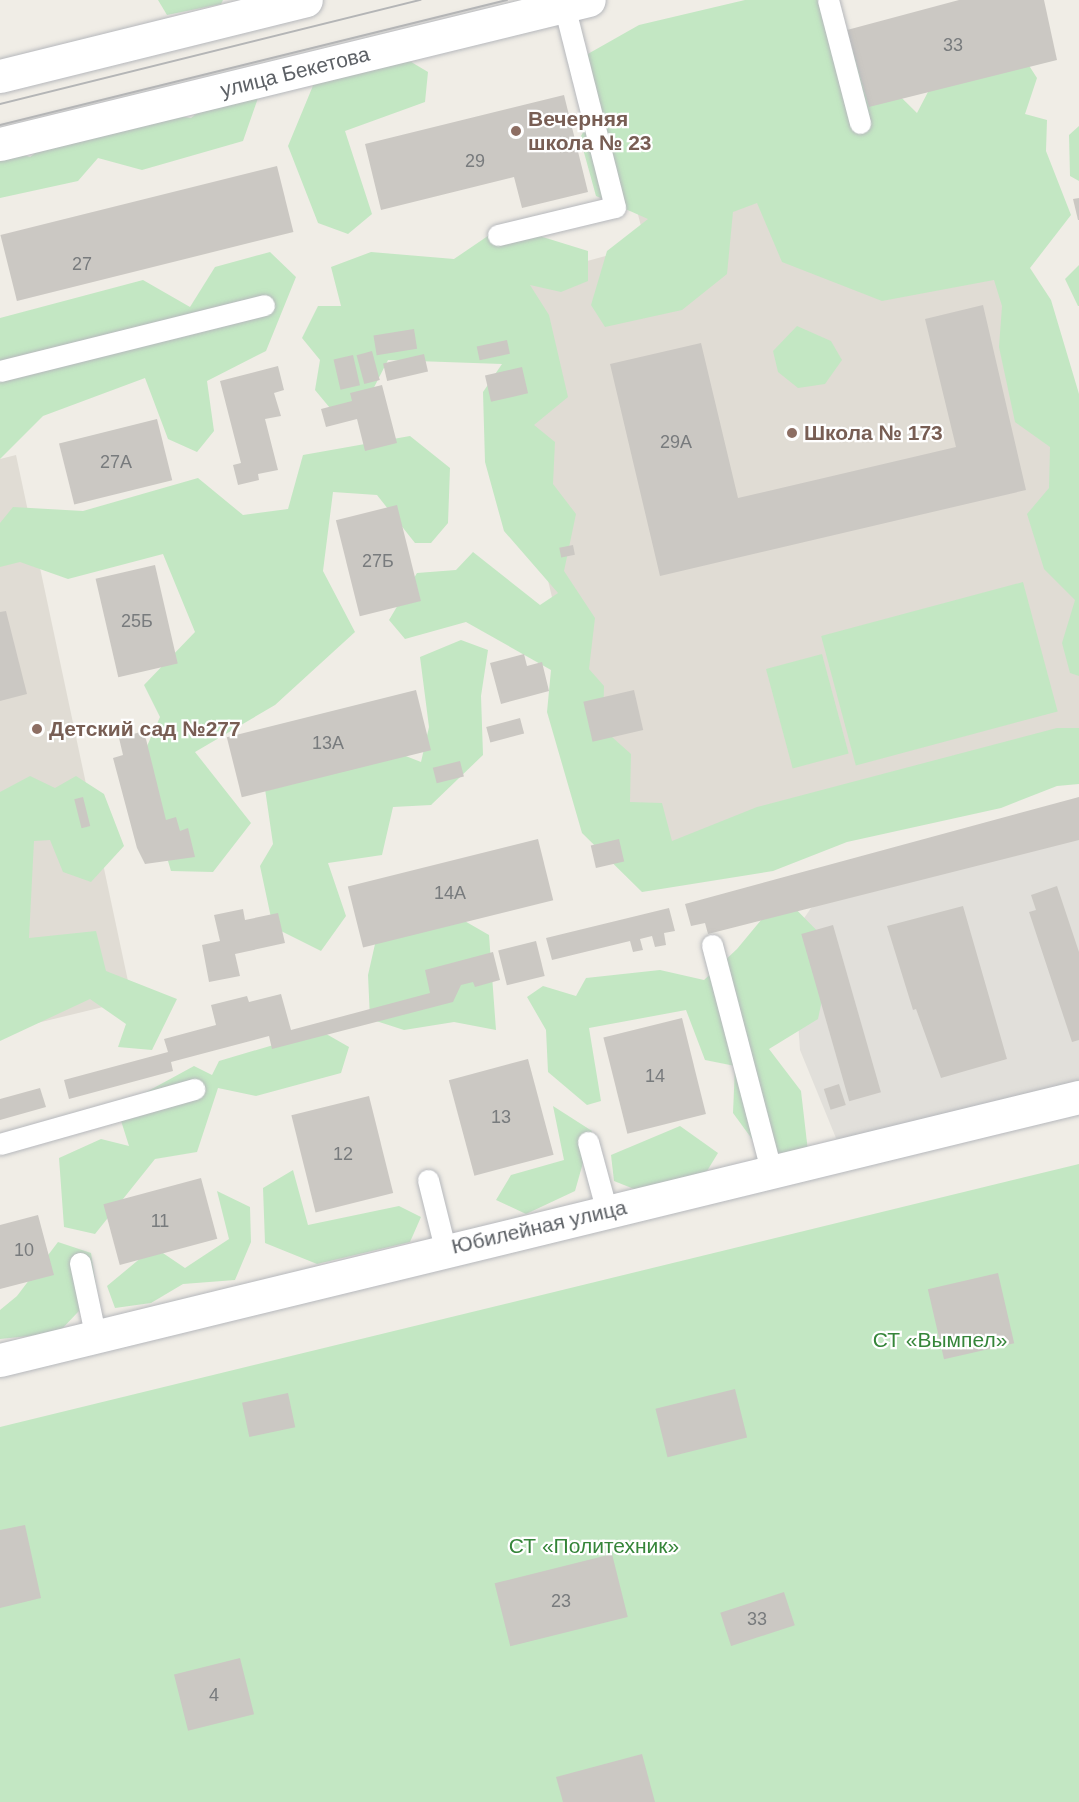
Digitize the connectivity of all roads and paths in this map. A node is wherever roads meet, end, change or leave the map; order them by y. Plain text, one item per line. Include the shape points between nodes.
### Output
1 (306, 0) edge
2 (828, 0) edge
3 (577, 3) edge
4 (0, 76) edge
5 (860, 123) dead end
6 (0, 144) edge
7 (498, 235) dead end
8 (264, 305) dead end
9 (0, 371) edge
10 (712, 945) dead end
11 (194, 1089) dead end
12 (1079, 1096) edge
13 (588, 1142) dead end
14 (0, 1144) edge
15 (772, 1173) junction
16 (428, 1180) dead end
17 (607, 1212) junction
18 (445, 1248) junction
19 (81, 1263) dead end
20 (96, 1338) junction
21 (0, 1360) edge

1 - 4 street
2 - 5 lane
3 - 6 street, улица Бекетова
3 - 7 lane via 615,207
8 - 9 lane
10 - 15 lane
11 - 14 lane
12 - 15 street, Юбилейная улица
13 - 17 lane
15 - 17 street, Юбилейная улица
16 - 18 lane
17 - 18 street, Юбилейная улица
18 - 20 street, Юбилейная улица
19 - 20 lane
20 - 21 street, Юбилейная улица

